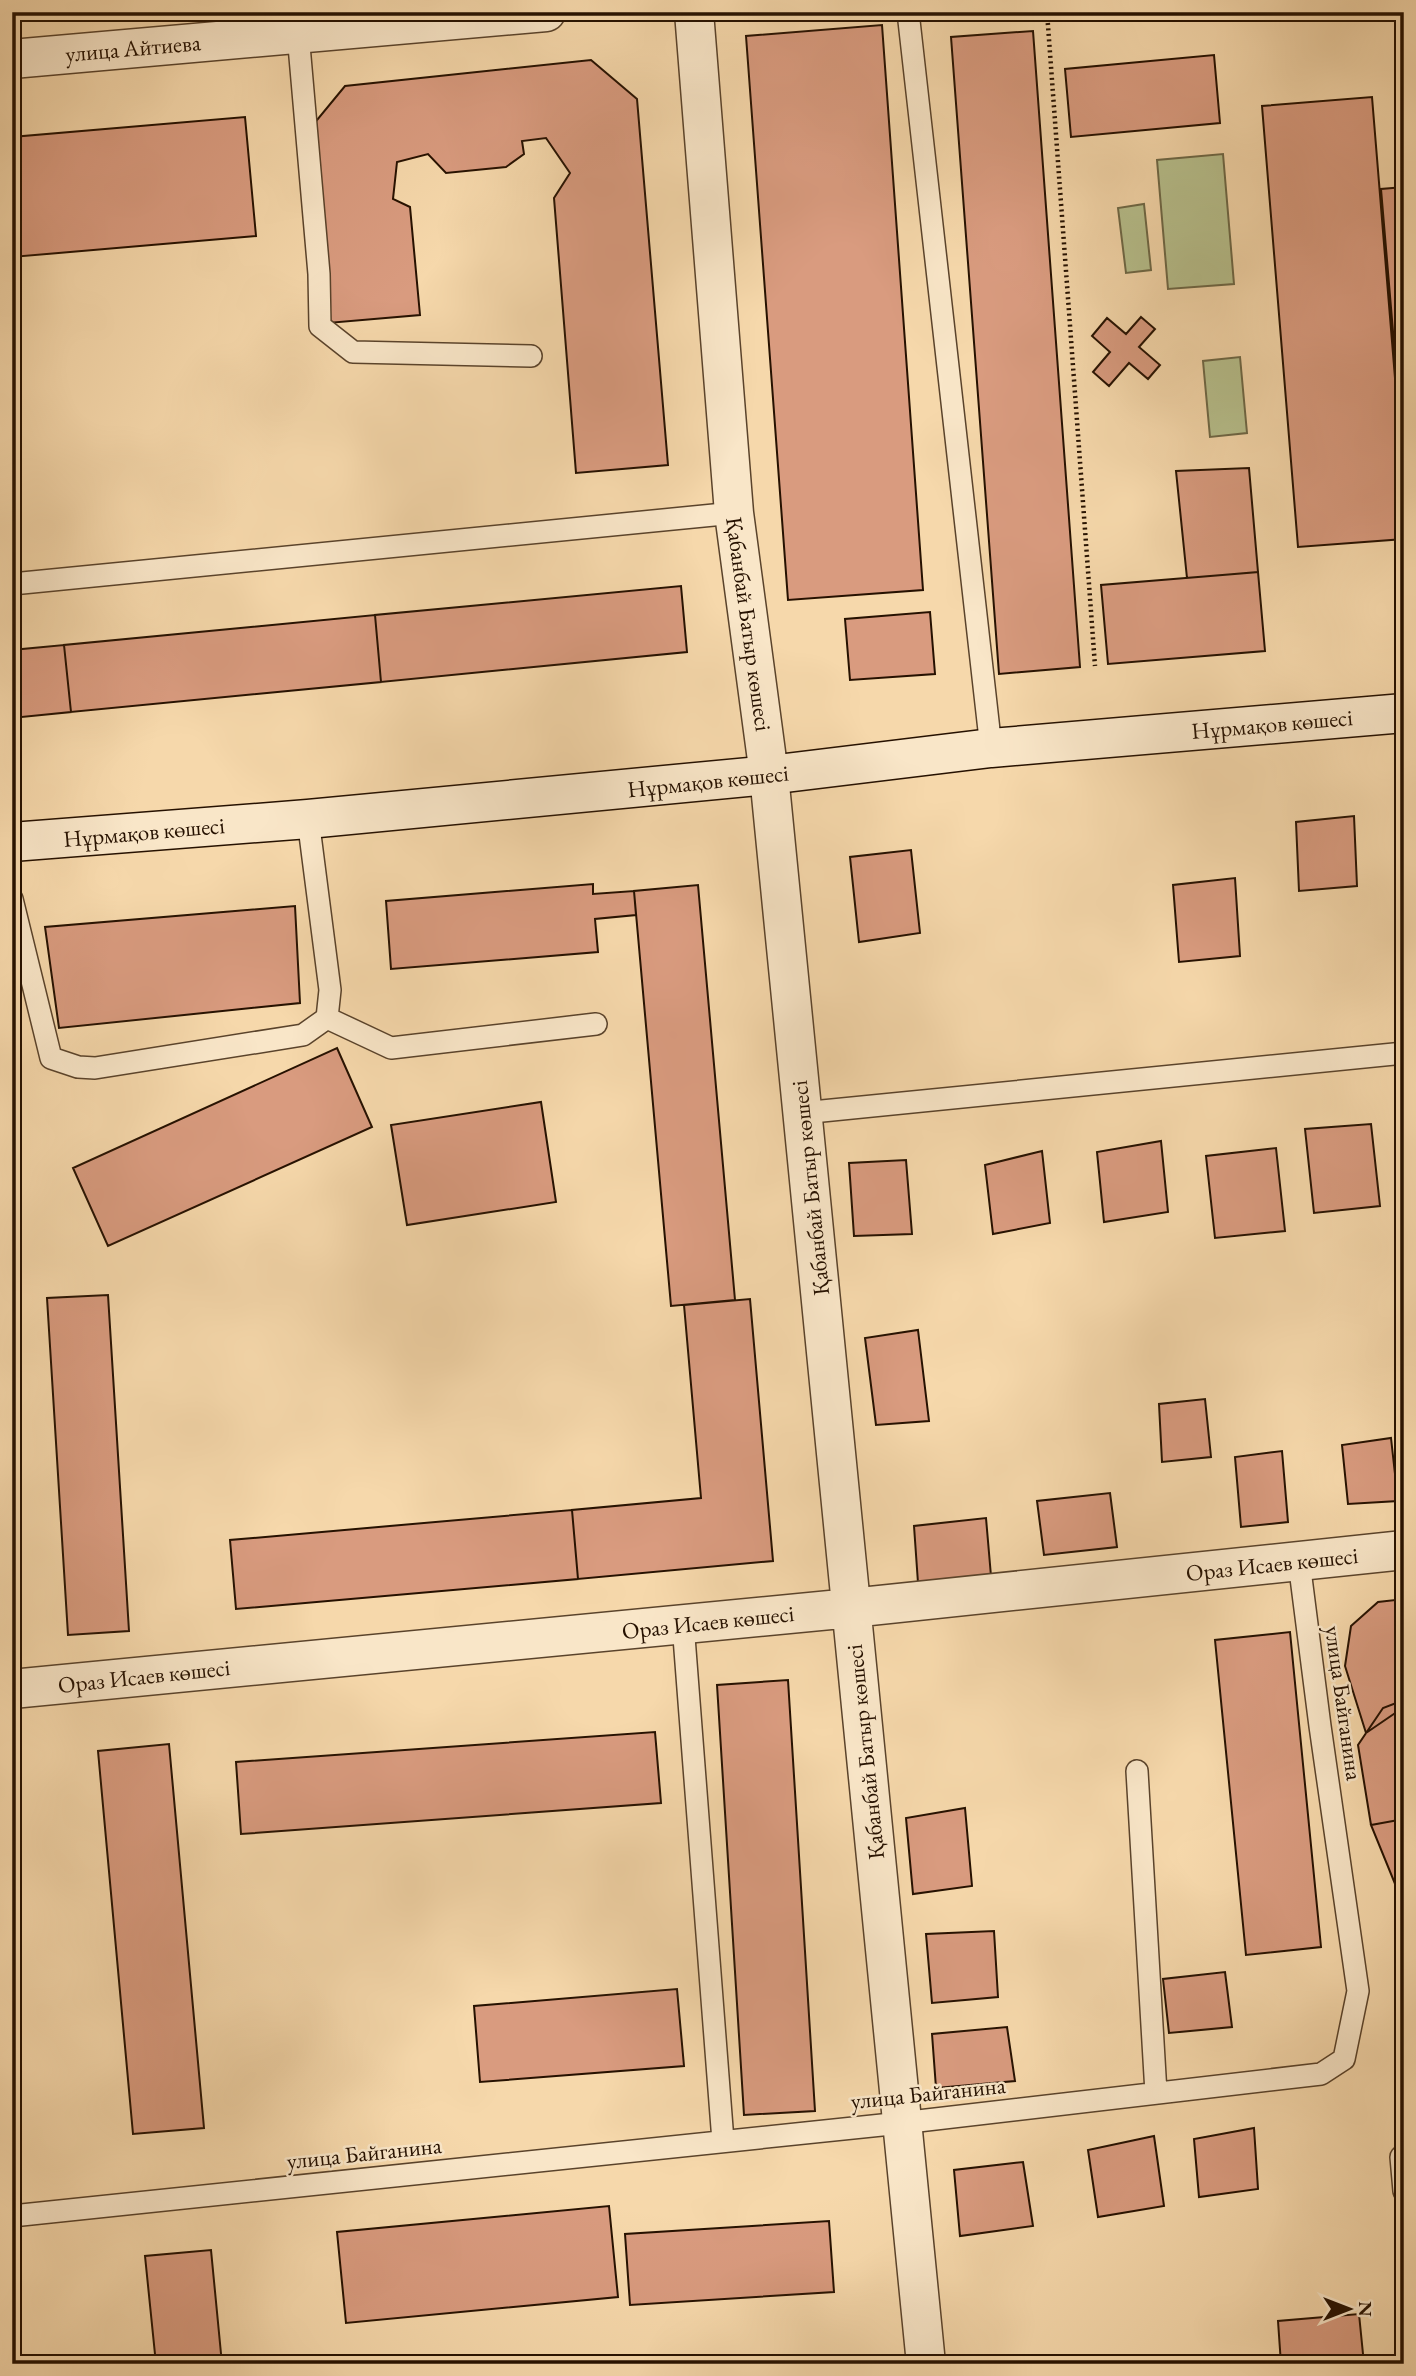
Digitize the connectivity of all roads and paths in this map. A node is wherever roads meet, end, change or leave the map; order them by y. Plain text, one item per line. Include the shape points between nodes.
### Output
1 (546, 12) edge
2 (694, 12) edge
3 (908, 12) edge
4 (1047, 12) edge
5 (298, 34) junction
6 (12, 59) edge
7 (531, 356) dead end
8 (734, 513) junction
9 (12, 584) edge
10 (1095, 666) dead end
11 (1404, 713) edge
12 (990, 748) junction
13 (769, 775) junction
14 (309, 818) junction
15 (12, 842) edge
16 (12, 899) edge
17 (327, 1018) junction
18 (597, 1024) dead end
19 (1404, 1053) edge
20 (802, 1113) junction
21 (1404, 1550) edge
22 (1299, 1562) junction
23 (851, 1608) junction
24 (683, 1624) junction
25 (12, 1689) edge
26 (1137, 1771) dead end
27 (1156, 2093) junction
28 (901, 2123) junction
29 (723, 2141) junction
30 (1401, 2157) dead end
31 (1404, 2191) edge
32 (12, 2216) edge
33 (926, 2364) edge

1 - 5 street, улица Айтиева
2 - 8 street, Қабанбай Батыр көшесі
3 - 12 lane
4 - 10 path
5 - 6 street, улица Айтиева
5 - 7 lane via 320,326 353,352
8 - 9 lane
8 - 13 street, Қабанбай Батыр көшесі
11 - 12 street, Нұрмақов көшесі
12 - 13 street, Нұрмақов көшесі
13 - 14 street, Нұрмақов көшесі
13 - 20 street, Қабанбай Батыр көшесі
14 - 15 street, Нұрмақов көшесі
14 - 17 lane via 330,990
16 - 17 lane via 51,1058 94,1068 295,1037
17 - 18 lane via 391,1048
19 - 20 lane
20 - 23 street, Қабанбай Батыр көшесі
21 - 22 street, Ораз Исаев көшесі
22 - 23 street, Ораз Исаев көшесі
22 - 27 lane, улица Байганина via 1358,1991 1344,2059 1321,2074
23 - 24 street, Ораз Исаев көшесі
23 - 28 street, Қабанбай Батыр көшесі
24 - 25 street, Ораз Исаев көшесі
24 - 29 lane
26 - 27 lane
27 - 28 lane, улица Байганина
28 - 29 lane, улица Байганина
28 - 33 street, Қабанбай Батыр көшесі
29 - 32 lane, улица Байганина
30 - 31 lane

